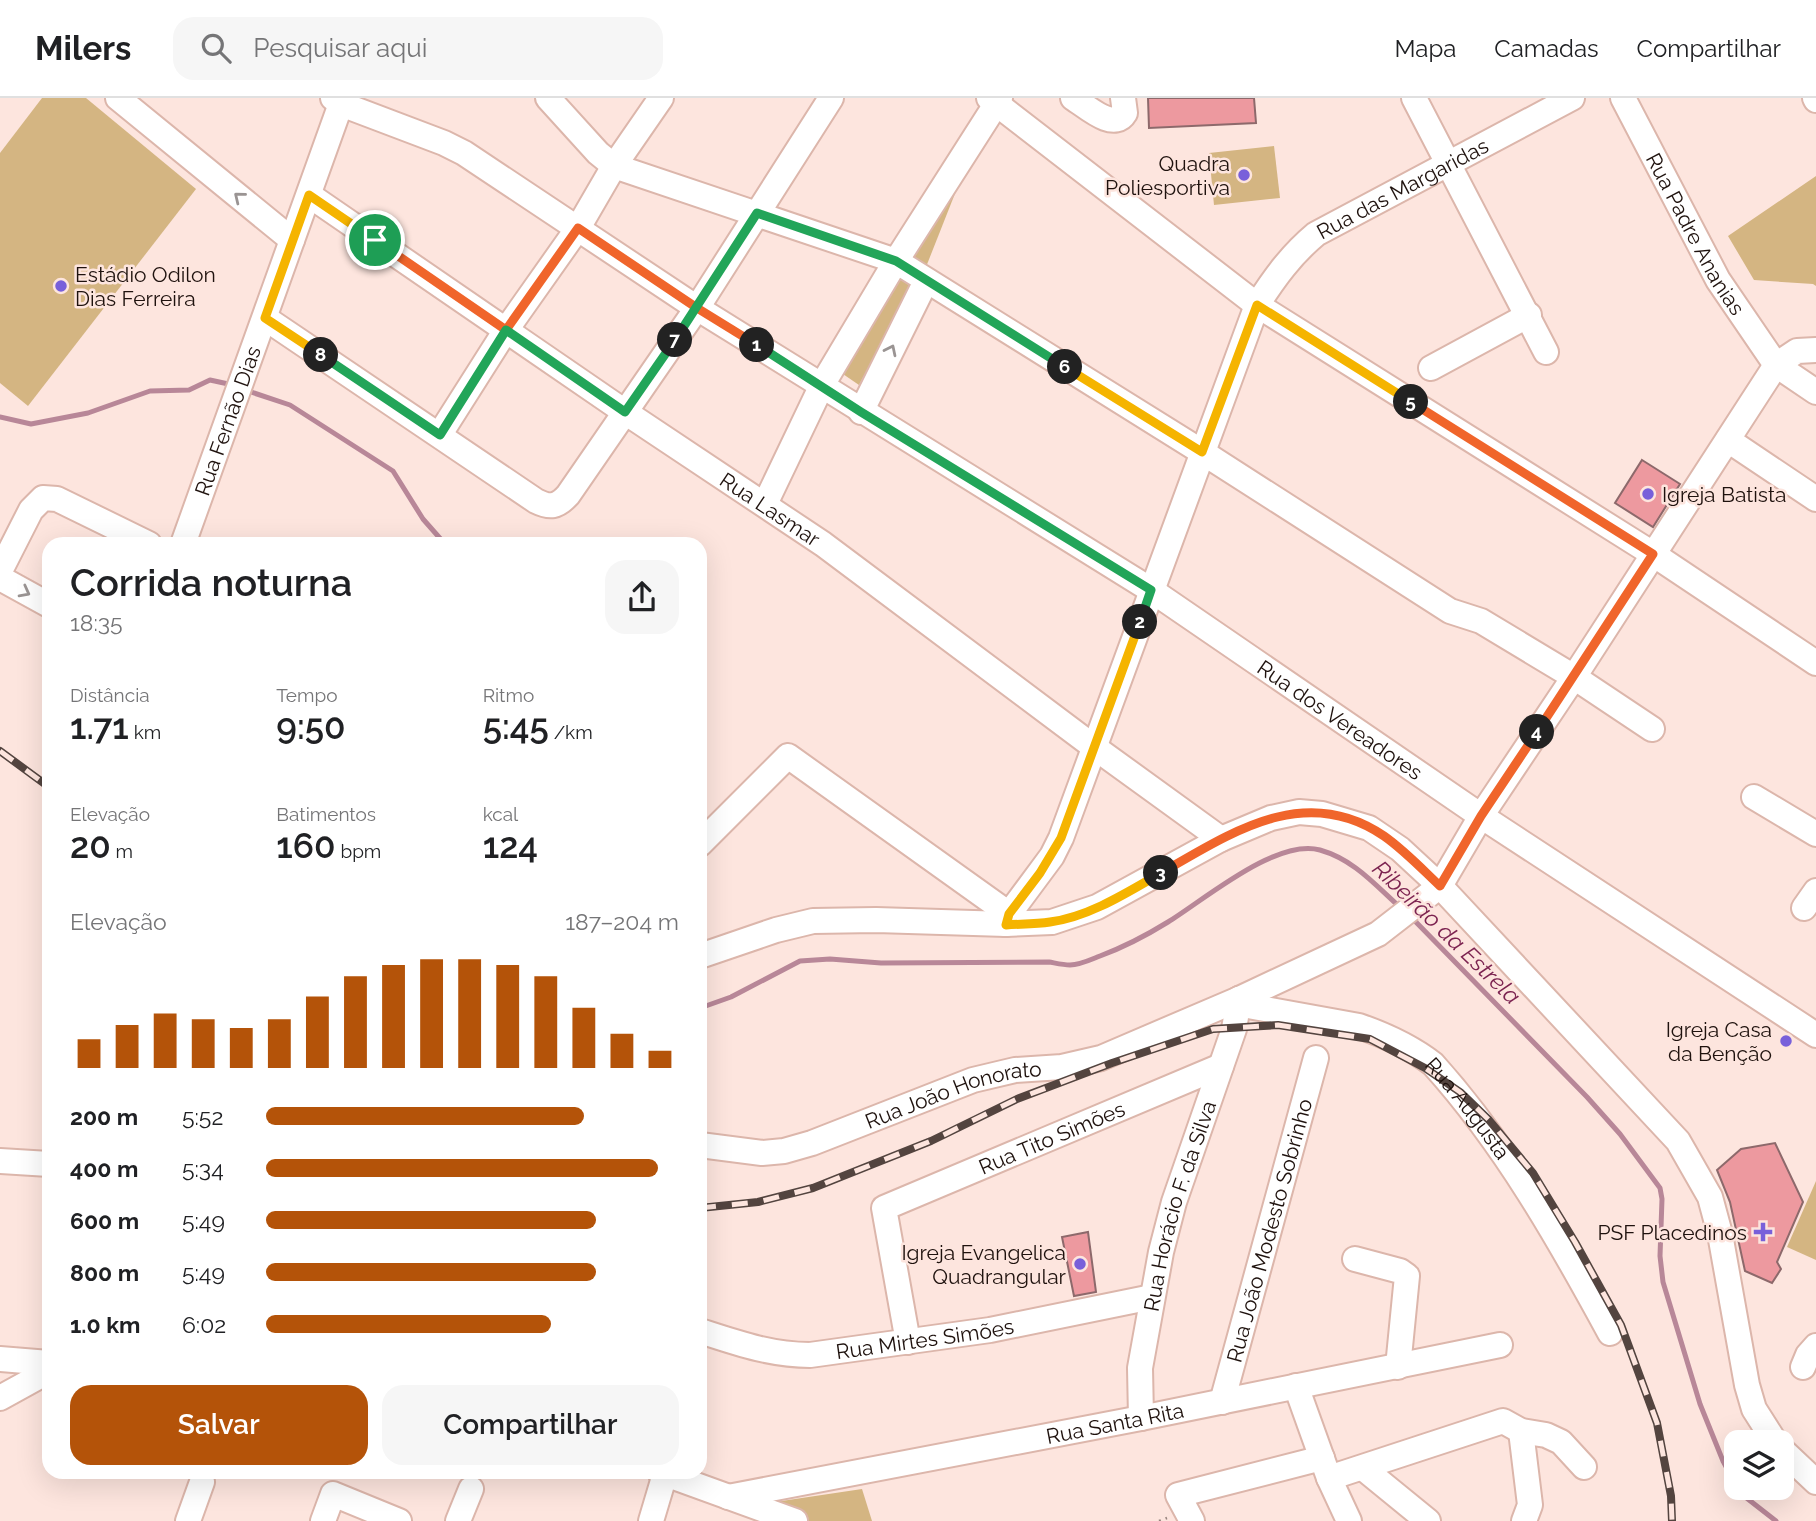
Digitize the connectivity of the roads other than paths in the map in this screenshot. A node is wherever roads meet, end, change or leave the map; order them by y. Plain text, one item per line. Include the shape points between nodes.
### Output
1 (118, 98) edge
2 (548, 98) edge
3 (661, 98) edge
4 (831, 98) edge
5 (1073, 98) edge
6 (1123, 98) edge
7 (1414, 98) edge
8 (1572, 98) edge
9 (1623, 98) edge
10 (339, 100) edge
11 (995, 100) edge
12 (1449, 165) junction
13 (614, 166) junction
14 (309, 195) junction
15 (757, 213) junction
16 (578, 228) junction
17 (292, 240) junction
18 (896, 261) junction
19 (926, 281) junction
20 (1257, 305) junction
21 (697, 308) junction
22 (1529, 316) junction
23 (265, 318) junction
24 (506, 330) junction
25 (1816, 350) edge
26 (1546, 352) dead end
27 (1776, 365) junction
28 (1431, 368) dead end
29 (822, 385) junction
30 (1816, 392) edge
31 (625, 412) junction
32 (861, 412) junction
33 (440, 435) junction
34 (1728, 440) junction
35 (1202, 452) junction
36 (1816, 499) edge
37 (765, 504) junction
38 (134, 537) edge
39 (191, 537) edge
40 (1653, 554) junction
41 (0, 571) edge
42 (0, 578) edge
43 (1151, 590) junction
44 (42, 601) edge
45 (1816, 663) edge
46 (1574, 677) junction
47 (1652, 729) dead end
48 (1094, 747) junction
49 (1754, 797) dead end
50 (1481, 816) junction
51 (1816, 834) edge
52 (707, 837) edge
53 (1221, 839) junction
54 (1436, 890) junction
55 (1007, 919) junction
56 (707, 954) edge
57 (1239, 999) junction
58 (1816, 1035) edge
59 (1316, 1058) dead end
60 (1221, 1066) junction
61 (707, 1146) edge
62 (0, 1161) edge
63 (42, 1164) edge
64 (1355, 1259) dead end
65 (1152, 1297) junction
66 (707, 1333) edge
67 (1610, 1333) dead end
68 (908, 1342) junction
69 (1500, 1345) dead end
70 (0, 1359) edge
71 (42, 1362) edge
72 (1398, 1367) junction
73 (42, 1375) edge
74 (1296, 1386) junction
75 (0, 1398) edge
76 (1222, 1402) junction
77 (1141, 1418) junction
78 (1767, 1430) edge
79 (1521, 1431) junction
80 (1794, 1461) edge
81 (1584, 1467) dead end
82 (1326, 1468) junction
83 (1363, 1468) junction
84 (662, 1479) edge
85 (679, 1479) edge
86 (202, 1482) dead end
87 (1816, 1482) edge
88 (471, 1489) dead end
89 (728, 1497) junction
90 (188, 1521) edge
91 (323, 1521) edge
92 (399, 1521) edge
93 (458, 1521) edge
94 (651, 1521) edge
95 (795, 1521) edge
96 (1192, 1521) edge
97 (1349, 1521) edge
98 (1428, 1521) edge
99 (1524, 1521) edge

17 -> 1 street
2 - 13 street
3 - 13 street
4 - 15 street
5 - 6 street via 1116,120 1125,113
7 - 12 street
8 - 12 street, Rua das Margaridas
9 - 27 street, Rua Padre Ananias via 1718,280
10 - 14 street, Rua Fernão Dias
10 - 16 street, Rua dos Vereadores via 464,153
11 - 18 street
11 - 20 street
12 - 20 street, Rua das Margaridas via 1316,234 1279,271
12 - 22 street
13 - 15 street
13 - 16 street
14 - 17 street, Rua Fernão Dias
14 - 24 street, Rua Lasmar
15 - 18 street
15 - 21 street
16 - 21 street, Rua dos Vereadores
16 - 24 street
17 - 23 street, Rua Fernão Dias
18 - 19 street
18 - 29 street
32 -> 19 street
19 - 35 street
20 - 35 street, Rua das Margaridas
20 - 40 street
21 - 29 street, Rua dos Vereadores
21 - 31 street
22 - 26 street
22 - 28 street
23 - 33 street
23 - 39 street, Rua Fernão Dias via 229,412
24 - 31 street, Rua Lasmar
24 - 33 street
25 - 27 street via 1797,351
27 - 30 street
27 - 34 street
29 - 32 street, Rua dos Vereadores
29 - 37 street
31 - 33 street via 556,505 547,506
31 - 37 street, Rua Lasmar
32 - 43 street, Rua dos Vereadores
34 - 36 street
34 - 40 street
35 - 43 street, Rua das Margaridas
35 - 46 street via 1450,611 1481,621
37 - 48 street, Rua Lasmar
38 - 41 street via 49,497 31,510
40 - 45 street
40 - 46 street
42 -> 44 street
43 - 48 street, Rua das Margaridas
43 - 50 street, Rua dos Vereadores
46 - 47 street
46 - 50 street
48 - 53 street, Rua Lasmar
48 - 55 street, Rua das Margaridas via 1061,838
49 - 51 street
50 - 54 street
50 - 58 street, Rua dos Vereadores
52 - 55 street via 788,756
53 - 54 street via 1270,818 1299,812 1348,820 1383,836
53 - 55 street via 1076,916 1052,922
54 - 57 street, Rua João Honorato via 1378,934
54 - 78 street via 1640,1098 1694,1166 1710,1197 1720,1234 1747,1385 1754,1409
55 - 56 street via 813,921
57 - 60 street, Rua Horácio F. da Silva
57 - 61 street, Rua João Honorato via 1101,1058 973,1080 784,1151
57 - 67 street, Rua Augusta via 1248,1006 1359,1026 1433,1064 1509,1162
59 - 76 street, Rua João Modesto Sobrinho
60 - 65 street, Rua Horácio F. da Silva via 1174,1202
60 - 68 street, Rua Tito Simões via 884,1208
62 - 63 street
64 - 72 street via 1407,1276
65 - 68 street, Rua Mirtes Simões
65 - 77 street, Rua Horácio F. da Silva via 1140,1368
66 - 68 street, Rua Mirtes Simões via 787,1355
69 - 72 street, Rua Santa Rita
70 - 71 street
72 - 74 street, Rua Santa Rita
73 - 75 street
74 - 76 street, Rua Santa Rita
74 - 82 street
76 - 77 street, Rua Santa Rita
77 - 89 street, Rua Santa Rita
79 - 81 street via 1561,1442
79 - 83 street via 1503,1421
79 - 99 street via 1530,1505
80 - 87 street
82 - 83 street
82 - 96 street via 1178,1495
82 - 97 street
83 - 98 street
84 - 94 street
85 - 89 street
86 - 90 street
88 - 93 street
89 - 95 street
91 - 92 street via 334,1494

